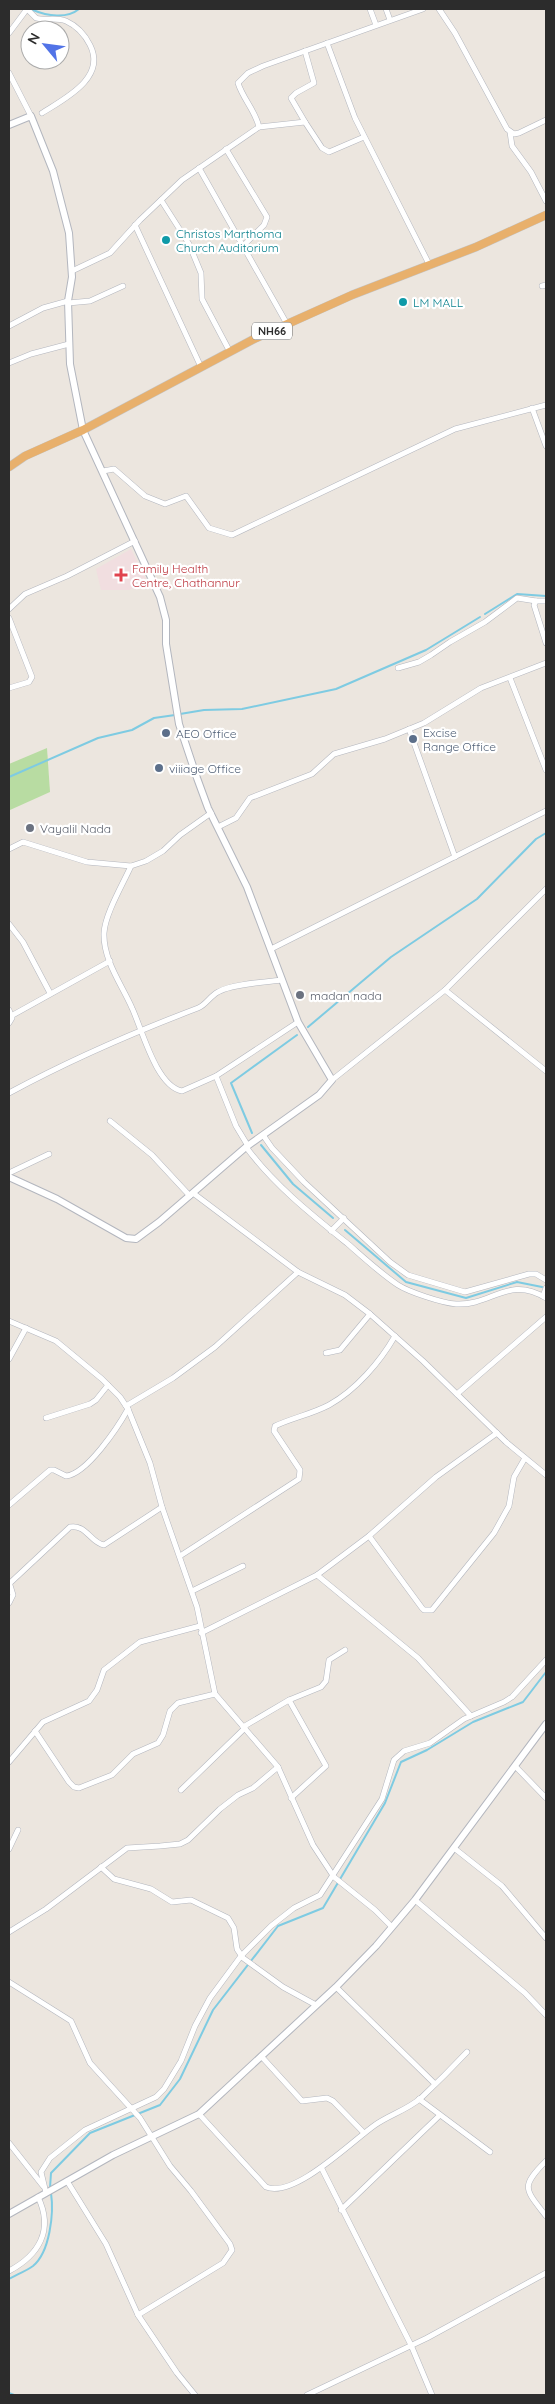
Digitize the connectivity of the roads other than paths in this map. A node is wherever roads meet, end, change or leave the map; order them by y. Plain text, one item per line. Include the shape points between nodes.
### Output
1 (27, 9) edge
2 (370, 9) edge
3 (386, 9) edge
4 (423, 9) edge
5 (439, 9) edge
6 (390, 20) junction
7 (376, 25) junction
8 (9, 33) edge
9 (328, 43) junction
10 (305, 51) junction
11 (9, 73) edge
12 (42, 113) dead end
13 (31, 116) junction
14 (546, 120) edge
15 (305, 122) junction
16 (9, 125) edge
17 (259, 127) junction
18 (510, 132) junction
19 (364, 137) junction
20 (226, 150) junction
21 (199, 168) junction
22 (161, 200) junction
23 (546, 201) edge
24 (546, 215) edge
25 (135, 225) junction
26 (243, 246) junction
27 (430, 266) junction
28 (72, 271) junction
29 (122, 286) dead end
30 (68, 302) junction
31 (287, 324) junction
32 (9, 326) edge
33 (69, 344) junction
34 (230, 352) junction
35 (9, 363) edge
36 (201, 367) junction
37 (546, 405) edge
38 (532, 408) junction
39 (84, 430) junction
40 (546, 446) edge
41 (9, 467) edge
42 (103, 471) junction
43 (135, 541) junction
44 (546, 600) edge
45 (536, 601) junction
46 (9, 609) edge
47 (9, 618) edge
48 (10, 631) edge
49 (546, 643) edge
50 (546, 663) edge
51 (398, 668) dead end
52 (510, 678) junction
53 (9, 688) edge
54 (409, 729) junction
55 (546, 770) edge
56 (546, 810) edge
57 (211, 813) junction
58 (218, 828) junction
59 (9, 850) edge
60 (455, 856) junction
61 (131, 866) junction
62 (546, 889) edge
63 (9, 924) edge
64 (270, 949) junction
65 (110, 961) junction
66 (282, 980) junction
67 (445, 990) junction
68 (50, 993) junction
69 (10, 1013) edge
70 (298, 1022) junction
71 (9, 1023) edge
72 (141, 1030) junction
73 (546, 1071) edge
74 (216, 1076) junction
75 (332, 1080) junction
76 (9, 1093) edge
77 (110, 1121) dead end
78 (263, 1135) junction
79 (247, 1147) junction
80 (49, 1154) dead end
81 (9, 1172) edge
82 (9, 1177) edge
83 (192, 1195) junction
84 (343, 1220) junction
85 (332, 1230) junction
86 (298, 1272) junction
87 (546, 1280) edge
88 (545, 1294) edge
89 (370, 1314) junction
90 (546, 1316) edge
91 (9, 1321) edge
92 (26, 1328) junction
93 (395, 1336) junction
94 (326, 1352) dead end
95 (9, 1359) edge
96 (108, 1385) junction
97 (458, 1394) junction
98 (127, 1407) junction
99 (46, 1418) dead end
100 (497, 1433) junction
101 (526, 1458) junction
102 (546, 1475) edge
103 (9, 1505) edge
104 (162, 1507) junction
105 (369, 1536) junction
106 (180, 1556) junction
107 (243, 1566) dead end
108 (317, 1575) junction
109 (9, 1582) edge
110 (192, 1591) junction
111 (9, 1604) edge
112 (200, 1626) junction
113 (201, 1633) junction
114 (345, 1650) dead end
115 (546, 1660) edge
116 (215, 1694) junction
117 (289, 1700) junction
118 (471, 1716) junction
119 (546, 1724) edge
120 (244, 1728) junction
121 (35, 1731) junction
122 (9, 1762) edge
123 (278, 1766) junction
124 (515, 1766) junction
125 (181, 1790) dead end
126 (291, 1798) junction
127 (546, 1798) edge
128 (18, 1830) dead end
129 (454, 1848) junction
130 (9, 1849) edge
131 (101, 1867) junction
132 (333, 1876) junction
133 (415, 1900) junction
134 (392, 1927) junction
135 (9, 1932) edge
136 (546, 1938) edge
137 (242, 1957) junction
138 (9, 1982) edge
139 (336, 1987) junction
140 (316, 2005) junction
141 (546, 2015) edge
142 (467, 2052) dead end
143 (261, 2056) junction
144 (435, 2084) junction
145 (419, 2099) junction
146 (132, 2109) junction
147 (199, 2114) junction
148 (440, 2115) junction
149 (364, 2133) junction
150 (152, 2136) junction
151 (9, 2143) edge
152 (490, 2152) dead end
153 (546, 2161) edge
154 (322, 2169) junction
155 (67, 2182) junction
156 (48, 2190) junction
157 (38, 2198) junction
158 (341, 2210) junction
159 (9, 2214) edge
160 (546, 2216) edge
161 (9, 2271) edge
162 (546, 2273) edge
163 (138, 2315) junction
164 (411, 2345) junction
165 (195, 2395) edge
166 (309, 2395) edge
167 (432, 2395) edge

1 - 8 street
1 - 12 street via 36,18 56,18 77,28 86,38 94,60 80,88
2 - 7 street
3 - 6 street
4 - 6 street
5 - 18 street
6 - 7 street
7 - 9 street
9 - 10 street
9 - 19 street
10 - 15 street via 314,83 291,98
10 - 17 street via 248,73 238,83
11 - 13 street
13 - 16 street
13 - 28 street via 61,197 69,233
14 - 18 street via 519,133
15 - 17 street
15 - 19 street via 322,148 329,152
17 - 20 street
18 - 23 street via 512,146
19 - 27 street
20 - 21 street
20 - 26 street via 267,217 264,225
21 - 22 street
21 - 26 street
22 - 25 street
22 - 34 street via 193,252 201,274 202,299
24 - 27 highway, NH66 / NH66
25 - 28 street via 110,253
25 - 36 street
26 - 31 street
27 - 31 highway, NH66 / NH66
28 - 30 street
29 - 30 street via 90,301
30 - 32 street via 43,308
30 - 33 street
31 - 34 highway, NH66 / NH66
33 - 35 street
33 - 39 street
34 - 36 highway, NH66 / NH66
36 - 39 highway, NH66 / NH66
37 - 38 street
38 - 40 street
38 - 42 street via 455,429 232,535 209,528 186,496 165,504 145,496 114,468
39 - 41 highway, NH66 / NH66 via 25,456
39 - 42 street
42 - 43 street
43 - 46 street via 25,594
43 - 57 street via 160,597 166,620 166,644 179,724
44 - 45 street
45 - 49 street via 534,605
45 - 51 street via 517,598 431,655
47 - 48 street
48 - 53 street via 32,680
50 - 52 street
52 - 54 street via 465,696
52 - 55 street
54 - 58 street via 334,754 312,774 250,798 236,818
54 - 60 street
56 - 60 street
57 - 58 street
57 - 61 street via 163,851
58 - 64 street via 238,864
59 - 61 street via 23,842 87,862
60 - 64 street
61 - 65 street via 104,934
62 - 67 street
63 - 68 street via 23,942
64 - 66 street
65 - 68 street
65 - 72 street
66 - 70 street
66 - 72 street via 218,991 201,1007
67 - 73 street
67 - 75 street
68 - 69 street
69 - 71 street
70 - 74 street
70 - 75 street
72 - 74 street via 154,1061 177,1090 187,1090
72 - 76 street via 59,1066
74 - 79 street
75 - 78 street via 318,1095
77 - 83 street via 152,1155
78 - 79 street
78 - 84 street
79 - 83 street
79 - 85 street via 268,1173
80 - 81 street
82 - 83 street via 131,1240 142,1236
83 - 86 street
84 - 85 street
84 - 87 street via 401,1271 440,1285 472,1291 529,1274
85 - 88 street via 400,1286 453,1304 465,1304 517,1288
86 - 89 street via 344,1295
86 - 98 street via 215,1346
89 - 93 street
89 - 94 street via 340,1350
90 - 97 street
91 - 92 street
92 - 95 street
92 - 96 street via 56,1341
93 - 97 street
93 - 106 street via 380,1360 339,1397 305,1416 275,1426 274,1431 300,1470 299,1479
96 - 98 street
96 - 99 street via 90,1404
97 - 100 street
98 - 103 street via 112,1436 75,1473 66,1476 50,1470
98 - 104 street via 150,1463
100 - 101 street
100 - 105 street via 436,1477
101 - 102 street
101 - 105 street via 514,1477 509,1506 494,1533 432,1610 422,1608
104 - 106 street
104 - 109 street via 104,1545 84,1530 72,1526
105 - 108 street
106 - 110 street
107 - 110 street
108 - 113 street
108 - 118 street via 418,1658
109 - 111 street via 13,1595
110 - 112 street
112 - 113 street
112 - 121 street via 140,1642 104,1670 89,1701 50,1719
113 - 116 street
114 - 117 street via 330,1660 324,1684
115 - 118 street via 512,1697
116 - 120 street
116 - 121 street via 178,1703 170,1711 158,1743 133,1754 112,1775 79,1788 69,1782
117 - 120 street
117 - 126 street via 326,1766
118 - 132 street via 430,1743 404,1752 394,1760 382,1799
119 - 124 street
120 - 123 street
120 - 125 street
121 - 122 street
123 - 126 street
123 - 131 street via 253,1788 220,1809 188,1840 127,1848
124 - 127 street
124 - 129 street
126 - 132 street via 313,1845
128 - 130 street
129 - 133 street
129 - 136 street via 502,1886
131 - 135 street via 46,1909
131 - 137 street via 114,1879 152,1889 172,1902 191,1900 228,1918
132 - 134 street
132 - 137 street via 320,1895 294,1908 271,1926
133 - 134 street
133 - 141 street via 525,1993
134 - 139 street
137 - 140 street
137 - 146 street via 210,1998 172,2080 156,2097
138 - 146 street via 71,2021 90,2063
139 - 140 street
139 - 144 street
140 - 143 street
142 - 144 street
143 - 147 street
143 - 149 street via 302,2101 327,2098 333,2101
144 - 145 street
145 - 148 street
145 - 149 street
146 - 150 street
146 - 156 street via 85,2130 50,2158 41,2172
147 - 150 street
147 - 154 street via 266,2187 282,2188
148 - 152 street
148 - 158 street
149 - 154 street
150 - 155 street
150 - 163 street via 232,2250 224,2263
151 - 156 street
153 - 160 street via 530,2179 528,2189
154 - 158 street
155 - 156 street
155 - 163 street via 106,2244
156 - 157 street
157 - 159 street
157 - 161 street via 45,2213 41,2242 32,2256
158 - 164 street
162 - 164 street
163 - 165 street
164 - 166 street
164 - 167 street

